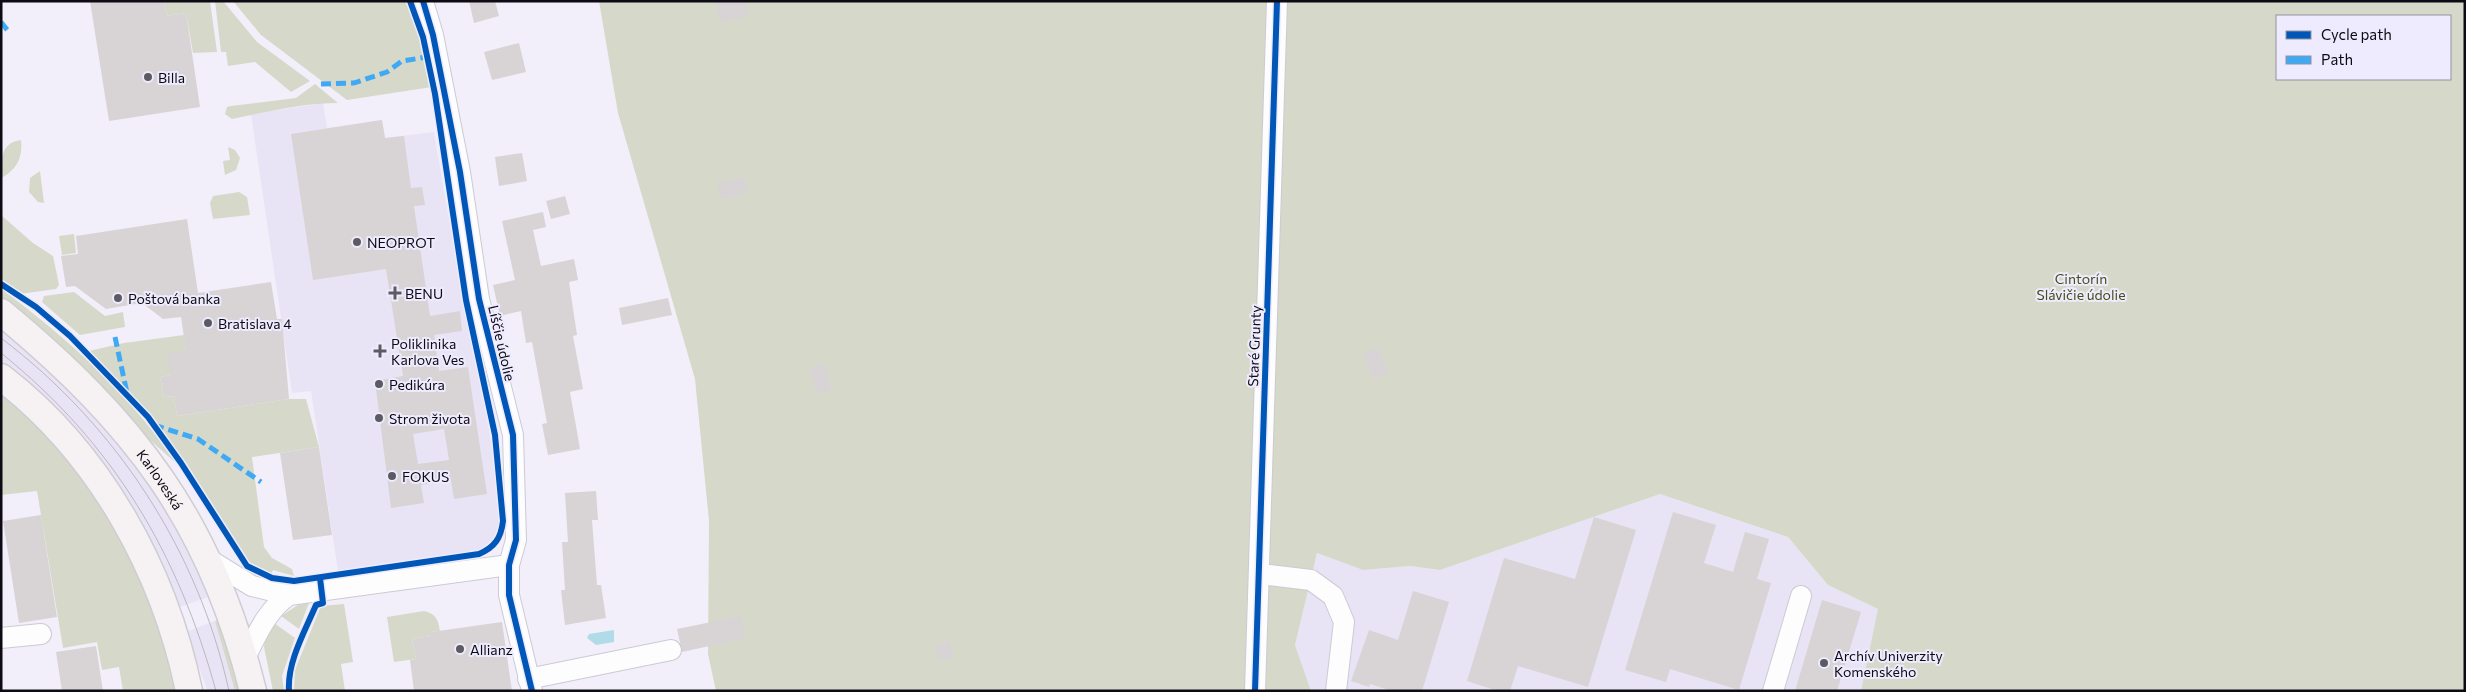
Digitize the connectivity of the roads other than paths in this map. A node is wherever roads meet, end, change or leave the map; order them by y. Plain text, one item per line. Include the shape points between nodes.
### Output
1 (423, 1) edge
2 (1277, 1) edge
3 (1, 312) edge
4 (1, 377) edge
5 (208, 559) junction
6 (509, 565) junction
7 (1260, 574) junction
8 (300, 588) junction
9 (1801, 596) dead end
10 (41, 634) dead end
11 (1, 638) edge
12 (671, 650) dead end
13 (245, 658) junction
14 (530, 685) edge
15 (190, 691) edge
16 (253, 691) edge
17 (1255, 691) edge
18 (1336, 691) edge
19 (1773, 691) edge

1 - 6 street, Líščie údolie via 433,35 460,172 479,299 513,435 516,540
2 - 7 street, Staré Grunty
3 - 5 main road, Karloveská via 61,363 127,432 176,498
4 - 15 main road via 35,406 83,459 132,533 167,611
5 - 8 street via 252,586
5 - 13 main road, Karloveská
6 - 8 street
6 - 14 street, Líščie údolie via 509,595
7 - 17 street, Staré Grunty
7 - 18 street via 1311,580 1333,596 1344,622
8 - 13 street via 268,614
9 - 19 street
10 - 11 street
12 - 14 street
13 - 16 main road, Karloveská

